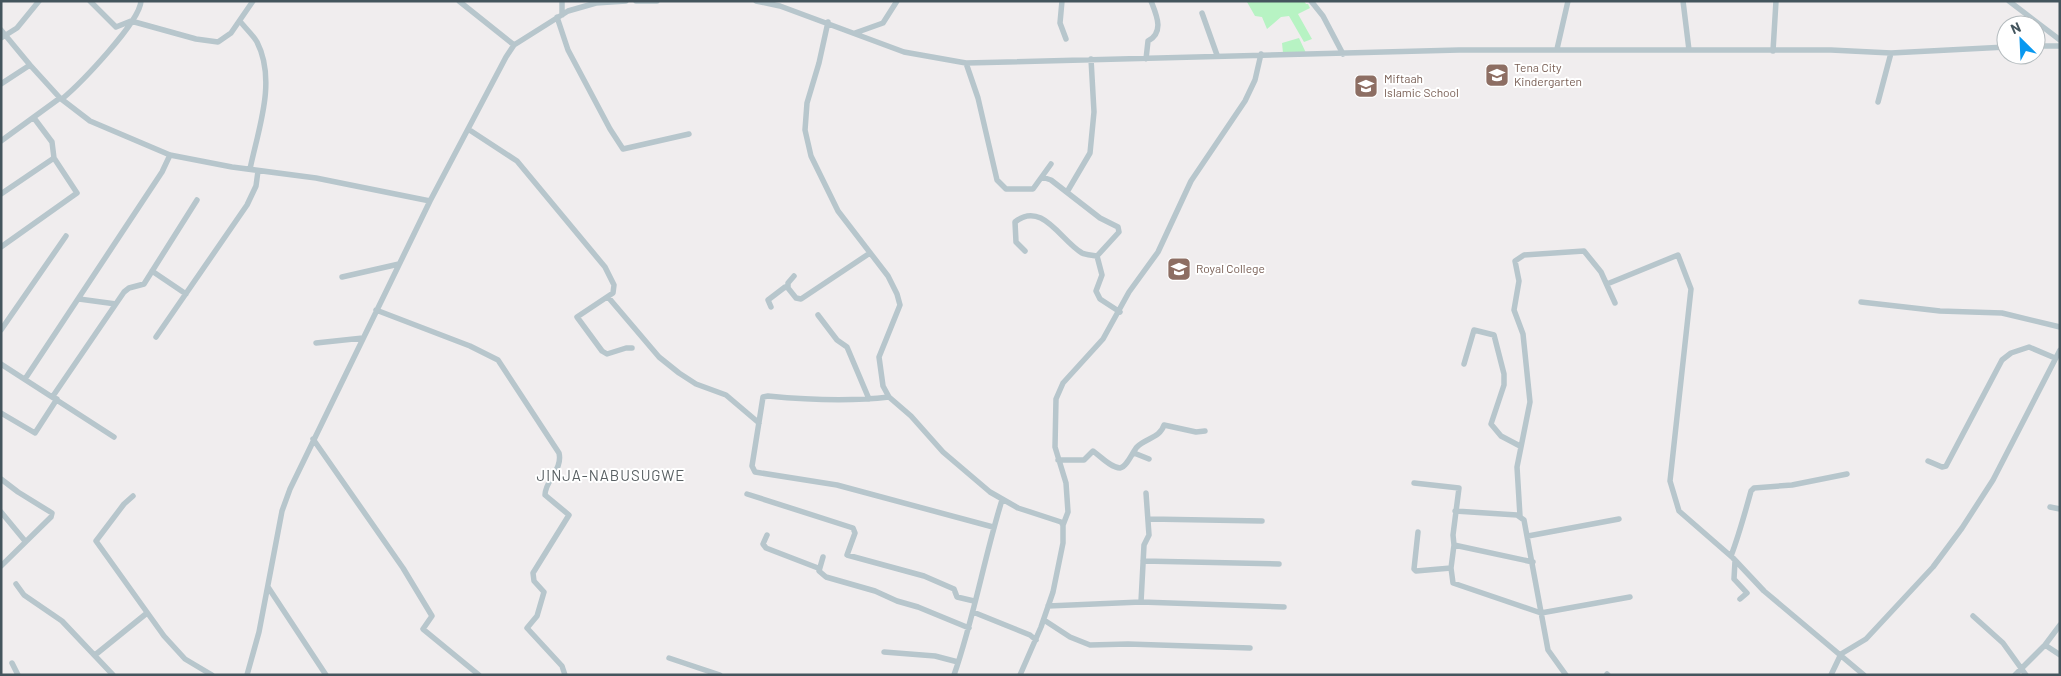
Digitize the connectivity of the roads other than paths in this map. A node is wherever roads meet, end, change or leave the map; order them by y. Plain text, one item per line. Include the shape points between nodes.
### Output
1 (39, 1) edge
2 (90, 1) edge
3 (142, 1) edge
4 (253, 1) edge
5 (459, 1) edge
6 (562, 1) edge
7 (626, 1) edge
8 (657, 1) edge
9 (756, 1) edge
10 (897, 1) edge
11 (1062, 1) edge
12 (1151, 1) edge
13 (1311, 1) edge
14 (1568, 1) edge
15 (1684, 1) edge
16 (1776, 1) edge
17 (2009, 1) edge
18 (640, 2) edge
19 (781, 4) edge
20 (1202, 13) dead end
21 (559, 16) junction
22 (131, 21) junction
23 (240, 21) junction
24 (828, 22) junction
25 (3, 34) edge
26 (855, 34) junction
27 (1066, 39) dead end
28 (2060, 40) edge
29 (514, 45) junction
30 (2046, 46) edge
31 (2060, 46) edge
32 (1996, 47) edge
33 (1557, 49) junction
34 (1689, 50) junction
35 (1773, 51) junction
36 (1891, 52) junction
37 (1261, 54) junction
38 (1343, 54) junction
39 (1217, 55) junction
40 (1146, 59) junction
41 (1091, 60) junction
42 (966, 63) junction
43 (30, 65) junction
44 (1, 84) edge
45 (61, 99) junction
46 (1878, 102) dead end
47 (34, 118) junction
48 (468, 129) junction
49 (689, 134) dead end
50 (1, 141) edge
51 (170, 155) junction
52 (54, 158) junction
53 (1051, 164) dead end
54 (250, 169) junction
55 (258, 170) junction
56 (1042, 177) junction
57 (1067, 192) junction
58 (1, 194) edge
59 (197, 200) dead end
60 (430, 201) junction
61 (66, 236) dead end
62 (1, 246) edge
63 (1025, 251) dead end
64 (870, 253) junction
65 (1097, 256) junction
66 (399, 264) junction
67 (152, 271) junction
68 (794, 276) dead end
69 (342, 277) dead end
70 (1607, 284) junction
71 (788, 288) junction
72 (186, 294) junction
73 (608, 297) junction
74 (79, 300) junction
75 (1861, 302) dead end
76 (1615, 303) dead end
77 (116, 304) junction
78 (771, 308) dead end
79 (376, 310) junction
80 (1120, 312) junction
81 (818, 315) dead end
82 (2060, 327) edge
83 (1, 330) edge
84 (156, 337) dead end
85 (363, 338) junction
86 (316, 343) dead end
87 (632, 348) dead end
88 (2060, 350) edge
89 (2056, 358) junction
90 (1, 364) edge
91 (1464, 364) dead end
92 (25, 379) junction
93 (889, 397) junction
94 (55, 398) junction
95 (869, 399) junction
96 (1, 413) edge
97 (759, 423) junction
98 (1205, 431) dead end
99 (114, 436) dead end
100 (313, 439) junction
101 (1520, 446) junction
102 (1134, 453) junction
103 (1149, 459) dead end
104 (1058, 460) junction
105 (1928, 461) dead end
106 (1846, 474) dead end
107 (1, 478) edge
108 (1414, 483) dead end
109 (1146, 493) dead end
110 (747, 494) dead end
111 (133, 496) dead end
112 (1002, 500) junction
113 (2050, 507) dead end
114 (2060, 509) edge
115 (1455, 511) junction
116 (1, 512) edge
117 (1520, 516) junction
118 (1149, 519) junction
119 (1619, 519) dead end
120 (1262, 521) dead end
121 (1063, 525) junction
122 (993, 528) junction
123 (1418, 532) dead end
124 (767, 535) dead end
125 (1528, 536) junction
126 (26, 541) junction
127 (1454, 545) junction
128 (823, 557) dead end
129 (1733, 559) junction
130 (1143, 561) junction
131 (1533, 562) junction
132 (1279, 564) dead end
133 (1, 566) edge
134 (818, 568) junction
135 (1451, 568) junction
136 (16, 584) dead end
137 (268, 587) junction
138 (1630, 597) dead end
139 (1740, 599) dead end
140 (974, 601) junction
141 (1141, 602) junction
142 (1048, 606) junction
143 (1284, 607) dead end
144 (973, 612) junction
145 (147, 613) junction
146 (1541, 613) junction
147 (1973, 616) dead end
148 (1044, 620) junction
149 (2060, 625) edge
150 (969, 628) junction
151 (1036, 640) junction
152 (2045, 645) junction
153 (1250, 648) dead end
154 (884, 652) dead end
155 (1841, 654) junction
156 (95, 655) junction
157 (2060, 655) edge
158 (669, 658) dead end
159 (958, 662) junction
160 (12, 663) dead end
161 (2021, 668) junction
162 (18, 675) edge
163 (113, 675) edge
164 (212, 675) edge
165 (248, 675) edge
166 (326, 675) edge
167 (479, 675) edge
168 (565, 675) edge
169 (720, 675) edge
170 (954, 675) edge
171 (1020, 675) edge
172 (1566, 675) edge
173 (1831, 675) edge
174 (1864, 675) edge
175 (2014, 675) edge
176 (2026, 675) edge

1 - 25 street via 17,28
2 - 22 street via 116,27
3 - 22 street
4 - 23 street
5 - 29 street
6 - 21 street
7 - 21 street via 596,3
8 - 18 street
9 - 19 street
10 - 26 street via 882,23
11 - 27 street via 1060,23
12 - 40 street via 1158,23 1152,39 1148,41
13 - 38 street via 1323,16
14 - 33 street
15 - 34 street
16 - 35 street
17 - 28 street
19 - 24 street
20 - 39 street
21 - 29 street
21 - 49 street via 568,50 623,149
22 - 23 street via 218,42
22 - 45 street via 97,66
23 - 54 street via 257,41 265,73 264,104
24 - 26 street
24 - 64 street via 807,103 805,130 811,156 838,211
25 - 43 street
26 - 42 street via 904,52
29 - 48 street via 493,78
30 - 31 street
32 - 36 street
33 - 34 street
33 - 38 street
34 - 35 street
35 - 36 street
36 - 46 street
37 - 38 street
37 - 39 street
37 - 80 street via 1255,80 1245,101 1195,174 1158,252 1129,292
39 - 40 street
40 - 41 street
41 - 42 street
41 - 57 street via 1094,112 1090,152
42 - 56 street via 978,98 997,180 1006,190 1030,190
43 - 44 street
43 - 45 street
45 - 47 street
45 - 51 street via 90,122
47 - 50 street
47 - 52 street via 52,142
48 - 60 street
48 - 73 street via 512,157 529,175 605,267 614,285 613,293
51 - 54 street
51 - 74 street
52 - 58 street
52 - 62 street via 77,193
53 - 56 street
54 - 55 street
55 - 60 street
55 - 72 street via 256,186 247,205
56 - 57 street
57 - 65 street via 1118,228 1116,237
59 - 67 street
60 - 66 street
61 - 83 street
63 - 65 street via 1016,242 1015,222 1031,215 1049,224 1084,255
64 - 71 street via 801,299
64 - 93 street via 888,276 900,305 880,357 880,376
65 - 80 street via 1102,275 1096,291 1100,299
66 - 69 street
66 - 79 street
67 - 72 street
67 - 77 street via 144,284 126,290
68 - 71 street
70 - 76 street
70 - 101 street via 1584,251 1524,255 1515,261 1519,281 1514,310 1523,334 1530,402
70 - 129 street via 1675,254 1680,258 1691,289 1670,486 1679,511
71 - 78 street via 771,296 768,300
72 - 84 street
73 - 87 street via 577,317 607,354
73 - 97 street via 659,357 696,384 726,395
74 - 77 street
74 - 92 street
75 - 82 street via 1940,311 2002,313
77 - 94 street
79 - 85 street
79 - 168 street via 498,360 559,453 558,469 545,495 569,515 533,572 534,581 544,592 537,616 527,628 565,670
80 - 104 street via 1103,339 1063,383 1056,399 1055,447
81 - 95 street via 837,340 847,347
85 - 86 street
85 - 100 street
88 - 89 street
89 - 105 street via 2029,347 2005,357 1946,466
89 - 155 street via 1993,480 1948,548 1866,639
90 - 92 street
91 - 101 street via 1474,330 1494,334 1504,385 1491,424 1501,436
92 - 94 street
93 - 95 street
93 - 112 street via 968,475
94 - 96 street via 35,433
94 - 99 street
95 - 97 street via 825,401 768,396 763,398
97 - 122 street via 752,466 755,472 837,485
98 - 102 street via 1164,425 1156,436 1136,448
100 - 137 street via 282,511
100 - 167 street via 427,606 432,619 423,629
101 - 117 street
102 - 103 street
102 - 104 street via 1120,468 1093,451 1084,460
104 - 121 street via 1069,503
106 - 129 street via 1792,485 1754,488
107 - 126 street via 52,512 51,518
108 - 115 street via 1458,487 1460,492
109 - 118 street
110 - 140 street via 853,528 856,533 847,555 924,576 954,589 957,597
111 - 145 street via 96,541
112 - 121 street
112 - 122 street
113 - 114 street
115 - 117 street
115 - 127 street
116 - 126 street
117 - 125 street
118 - 120 street
118 - 130 street
119 - 125 street
121 - 142 street via 1063,543
122 - 140 street
123 - 135 street via 1414,569
124 - 134 street via 762,544 766,548
125 - 131 street
126 - 133 street
127 - 131 street
127 - 135 street
128 - 134 street
129 - 139 street via 1734,579 1747,592
129 - 155 street via 1764,591
130 - 132 street
130 - 141 street
131 - 146 street
134 - 150 street via 826,577 875,591
135 - 146 street via 1453,583
136 - 156 street via 24,595 62,621
137 - 165 street
137 - 166 street
138 - 146 street
140 - 144 street
141 - 142 street
141 - 143 street
142 - 148 street
144 - 150 street
144 - 151 street
145 - 156 street
145 - 164 street via 186,659
146 - 172 street via 1548,650
147 - 161 street via 2003,643
148 - 151 street
148 - 153 street via 1070,637 1090,645
149 - 152 street
150 - 159 street
151 - 171 street
152 - 157 street
152 - 161 street
154 - 159 street via 935,656
155 - 173 street
155 - 174 street
156 - 163 street
158 - 169 street
159 - 170 street
160 - 162 street
161 - 175 street
161 - 176 street

